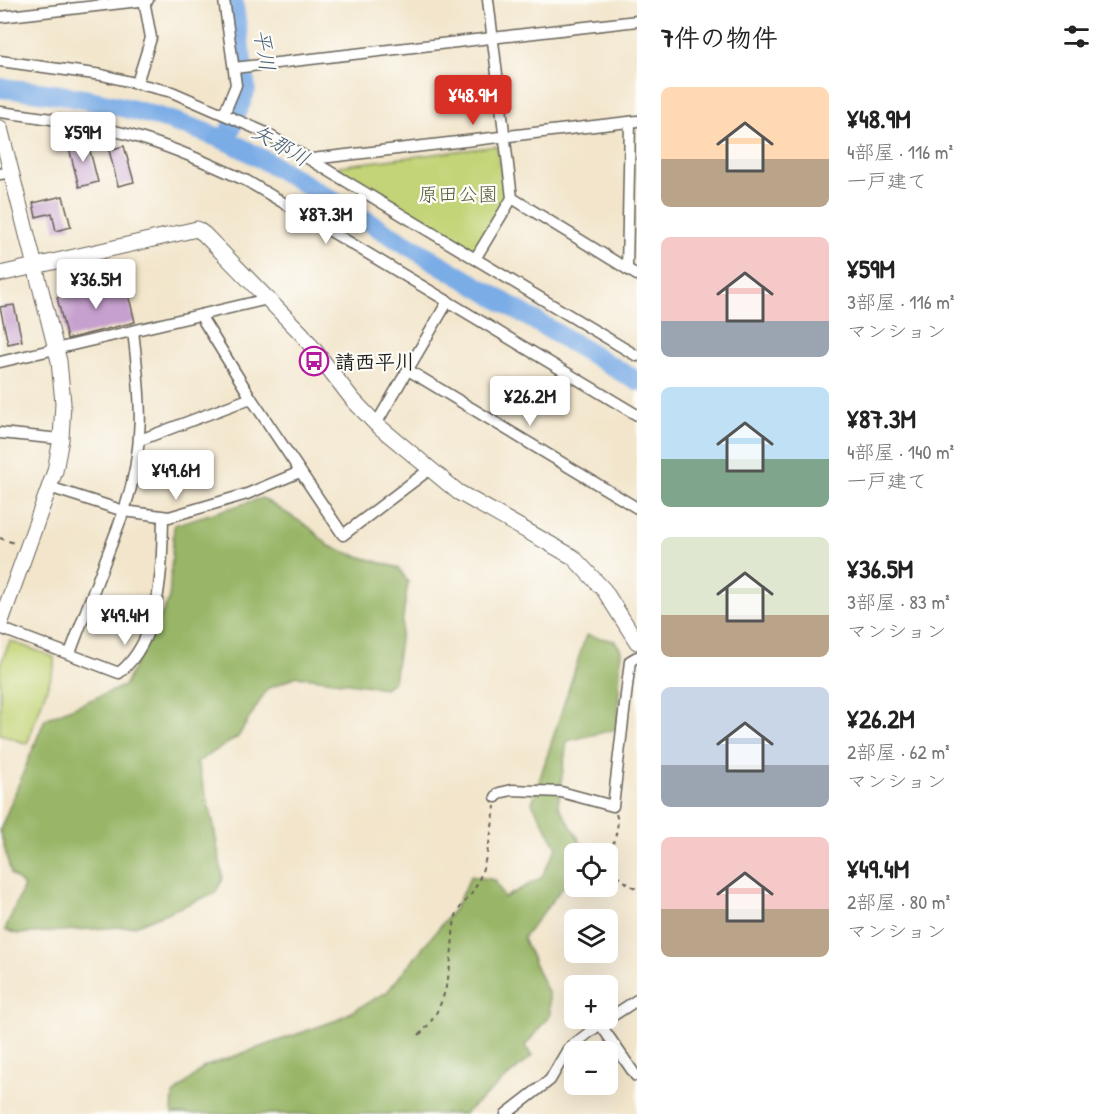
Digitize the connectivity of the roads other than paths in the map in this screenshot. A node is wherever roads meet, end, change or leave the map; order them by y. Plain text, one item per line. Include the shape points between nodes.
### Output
1 (146, 0) edge
2 (225, 0) edge
3 (488, 0) edge
4 (0, 16) edge
5 (637, 21) edge
6 (492, 38) junction
7 (0, 61) edge
8 (239, 67) junction
9 (137, 83) junction
10 (0, 111) edge
11 (230, 117) junction
12 (633, 121) edge
13 (0, 128) edge
14 (504, 137) junction
15 (312, 159) junction
16 (6, 173) edge
17 (512, 198) junction
18 (475, 259) junction
19 (36, 265) junction
20 (632, 272) edge
21 (0, 274) edge
22 (268, 299) junction
23 (448, 301) junction
24 (200, 315) junction
25 (133, 331) junction
26 (56, 349) junction
27 (637, 356) edge
28 (0, 362) edge
29 (408, 370) junction
30 (251, 398) junction
31 (637, 415) edge
32 (376, 424) junction
33 (0, 433) edge
34 (61, 439) junction
35 (140, 440) junction
36 (430, 469) junction
37 (300, 472) junction
38 (49, 487) junction
39 (637, 508) edge
40 (124, 511) junction
41 (163, 517) junction
42 (0, 626) edge
43 (637, 642) edge
44 (70, 653) junction
45 (637, 657) edge
46 (496, 797) road end
47 (637, 1000) edge
48 (618, 1012) edge
49 (594, 1029) edge
50 (604, 1029) edge
51 (637, 1075) edge
52 (637, 1080) edge
53 (506, 1114) edge

1 - 4 street
1 - 9 street via 151,38
2 - 8 street
3 - 6 street
5 - 6 street
6 - 8 street
6 - 14 street
7 - 9 street
8 - 11 street
9 - 11 street
10 - 23 street via 100,128 195,157 247,182
11 - 15 street
12 - 14 street
12 - 20 street
13 - 16 street
14 - 15 street
14 - 17 street
15 - 18 street
16 - 19 street
17 - 18 street
17 - 20 street
18 - 27 street
19 - 21 street
19 - 22 street via 196,229
19 - 26 street
22 - 24 street
22 - 32 street
23 - 29 street
23 - 31 street
24 - 25 street
24 - 30 street
25 - 26 street
25 - 35 street via 141,403
26 - 28 street
26 - 34 street via 62,382
29 - 32 street
29 - 39 street
30 - 35 street
30 - 37 street
32 - 36 street
33 - 34 street
34 - 38 street
35 - 40 street
36 - 37 street via 343,535
36 - 43 street via 458,492 573,557 604,590
37 - 41 street via 236,498
38 - 40 street
38 - 42 street
40 - 41 street
40 - 44 street
41 - 44 street via 161,580 148,633 132,662 119,673
42 - 44 street
45 - 46 street via 630,661 612,806 561,792 512,790
47 - 48 street
49 - 53 street via 568,1050 550,1080
50 - 51 street
51 - 52 street

